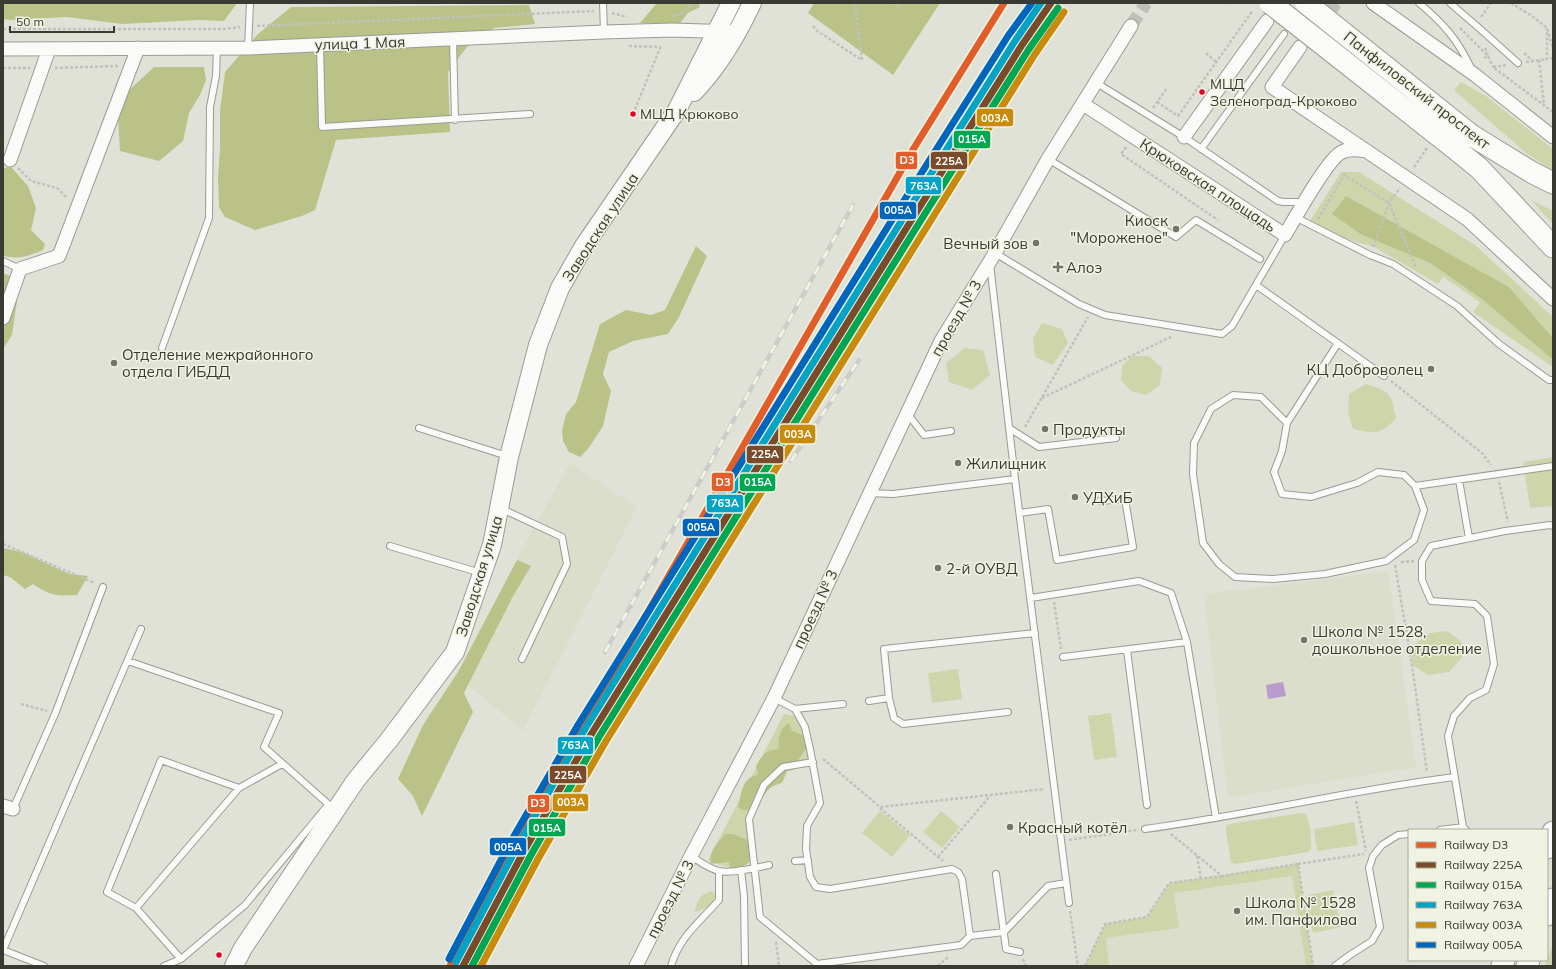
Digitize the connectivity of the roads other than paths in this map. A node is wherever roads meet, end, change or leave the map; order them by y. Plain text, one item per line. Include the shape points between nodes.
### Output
1 (250, 3) edge
2 (603, 3) edge
3 (731, 3) edge
4 (752, 3) edge
5 (1306, 3) edge
6 (1373, 3) edge
7 (1419, 3) edge
8 (1450, 3) edge
9 (1264, 11) edge
10 (1131, 26) tunnel mouth
11 (604, 32) junction
12 (716, 32) junction
13 (738, 32) junction
14 (1284, 34) dead end
15 (452, 39) junction
16 (320, 45) junction
17 (216, 47) junction
18 (1300, 47) tunnel mouth
19 (138, 48) junction
20 (248, 48) junction
21 (3, 49) edge
22 (49, 49) junction
23 (1518, 63) road end
24 (1474, 75) junction
25 (1095, 82) junction
26 (1083, 104) junction
27 (677, 110) junction
28 (530, 114) dead end
29 (455, 120) junction
30 (1184, 137) junction
31 (1553, 137) edge
32 (1201, 149) junction
33 (1368, 151) junction
34 (1048, 159) junction
35 (10, 160) road end
36 (1553, 183) edge
37 (1304, 201) junction
38 (1295, 217) junction
39 (1285, 235) junction
40 (1553, 247) edge
41 (992, 258) junction
42 (1260, 259) dead end
43 (3, 260) edge
44 (20, 269) junction
45 (1256, 285) junction
46 (1553, 299) edge
47 (3, 318) edge
48 (1338, 344) junction
49 (162, 348) dead end
50 (1384, 376) road end
51 (1553, 380) edge
52 (906, 412) junction
53 (1286, 423) junction
54 (419, 428) dead end
55 (1009, 428) junction
56 (951, 431) dead end
57 (1116, 438) dead end
58 (509, 457) junction
59 (1553, 466) edge
60 (1015, 479) junction
61 (1459, 480) junction
62 (1415, 486) junction
63 (869, 493) junction
64 (1100, 501) dead end
65 (500, 508) junction
66 (1020, 513) junction
67 (1553, 526) edge
68 (1470, 538) junction
69 (390, 546) dead end
70 (482, 574) junction
71 (103, 587) road end
72 (1031, 598) junction
73 (141, 629) dead end
74 (1035, 633) junction
75 (1188, 642) junction
76 (1127, 650) junction
77 (1063, 657) road end
78 (522, 659) dead end
79 (128, 661) junction
80 (774, 698) junction
81 (889, 698) junction
82 (869, 701) dead end
83 (843, 704) dead end
84 (795, 709) junction
85 (1008, 712) dead end
86 (813, 762) junction
87 (282, 764) junction
88 (1454, 777) junction
89 (239, 788) junction
90 (1147, 805) dead end
91 (8, 807) edge
92 (332, 808) junction
93 (1216, 818) junction
94 (1145, 829) road end
95 (1464, 829) edge
96 (1553, 832) edge
97 (1408, 834) edge
98 (1548, 845) edge
99 (691, 856) junction
100 (808, 860) junction
101 (795, 861) dead end
102 (769, 865) dead end
103 (755, 868) junction
104 (741, 870) junction
105 (719, 871) junction
106 (996, 874) dead end
107 (1066, 883) junction
108 (1553, 899) edge
109 (1069, 903) road end
110 (136, 908) junction
111 (1548, 912) edge
112 (1004, 932) junction
113 (970, 936) junction
114 (3, 950) edge
115 (1020, 952) dead end
116 (180, 959) junction
117 (44, 966) edge
118 (164, 966) edge
119 (234, 966) edge
120 (636, 966) edge
121 (671, 966) edge
122 (745, 966) edge
123 (1335, 966) edge

1 - 20 lane
2 - 11 lane
3 - 12 main road, Заводская улица
4 - 13 main road, Заводская улица
5 - 36 main road, Панфиловский проспект, bridge via 1471,134
6 - 24 street
7 - 24 lane via 1439,19 1462,48
8 - 23 lane
9 - 30 street, Крюковская площадь
9 - 40 main road, Панфиловский проспект, bridge via 1479,168
10 - 25 street, проезд № 3
11 - 12 street, улица 1 Мая
11 - 15 street, улица 1 Мая
12 - 13 street, улица 1 Мая
12 - 27 main road, Заводская улица
13 - 27 main road, Заводская улица via 717,64
14 - 32 lane
15 - 16 street, улица 1 Мая
15 - 29 lane
16 - 20 street, улица 1 Мая
16 - 29 lane via 322,127
17 - 19 street, улица 1 Мая
17 - 20 street, улица 1 Мая
17 - 49 lane via 216,76 210,107 210,218
18 - 33 street via 1272,87
19 - 22 street, улица 1 Мая
19 - 44 street via 59,256
21 - 22 street, улица 1 Мая
22 - 35 street
24 - 31 street
25 - 26 street, проезд № 3
25 - 30 lane
26 - 34 street, проезд № 3
26 - 39 street, Крюковская площадь
27 - 58 main road, Заводская улица via 584,246 560,288 538,345
28 - 29 lane
30 - 32 lane
32 - 37 lane via 1278,201
33 - 37 street, Крюковская площадь via 1343,151 1335,157
33 - 46 street via 1467,219
34 - 41 street, проезд № 3
34 - 42 lane via 1176,237 1196,220
37 - 38 street, Крюковская площадь
38 - 39 street, Крюковская площадь
38 - 51 lane via 1393,264 1457,306 1499,344 1549,380
39 - 45 lane
41 - 45 lane via 1105,315 1222,334 1232,326
41 - 52 street, проезд № 3 via 941,341
41 - 55 lane
43 - 44 lane
44 - 47 street
45 - 48 lane
48 - 50 lane
48 - 53 lane
52 - 56 lane via 924,434
52 - 63 street, проезд № 3
53 - 62 lane via 1282,451 1274,472 1282,494 1311,497 1357,483 1378,472 1404,475
53 - 62 lane via 1261,397 1233,395 1211,409 1194,443 1193,474 1203,543 1219,564 1235,577 1273,579 1325,574 1386,561 1414,540 1424,510
54 - 58 lane
55 - 57 lane via 1039,447
55 - 60 lane
58 - 65 main road, Заводская улица
59 - 61 lane
60 - 63 lane via 893,494
60 - 66 lane
61 - 62 lane
61 - 68 lane
63 - 80 street, проезд № 3
64 - 66 lane via 1125,499 1133,547 1057,560 1048,509
65 - 70 main road, Заводская улица via 492,545
65 - 78 lane via 562,537 567,564
66 - 72 lane
67 - 68 lane
68 - 88 lane via 1431,546 1422,561 1422,580 1431,601 1475,604 1487,616 1494,664 1486,690 1470,698 1454,716 1448,736
69 - 70 lane
70 - 92 main road, Заводская улица via 455,652 389,740
71 - 91 lane via 55,714
72 - 74 lane
72 - 75 lane via 1139,581 1171,593
73 - 79 lane
74 - 81 lane via 884,649
74 - 107 lane
75 - 76 lane
75 - 93 lane
76 - 77 lane
76 - 90 lane
79 - 87 lane via 279,712 264,747
79 - 114 lane
80 - 84 lane
80 - 99 street, проезд № 3
81 - 82 lane
81 - 85 lane via 894,718 903,724
83 - 84 lane
84 - 86 lane via 805,727
86 - 100 lane via 820,803 807,826
86 - 103 lane via 783,767 764,785 749,819
87 - 89 lane
87 - 92 lane
88 - 93 lane via 1355,792
88 - 95 lane
89 - 110 lane
89 - 110 lane via 161,760 107,892
92 - 116 lane via 245,905
92 - 119 main road, Заводская улица
93 - 94 lane
96 - 98 main road
97 - 123 lane via 1398,836 1382,845 1373,856 1369,868 1380,927 1372,941
99 - 105 lane
99 - 120 street, проезд № 3
100 - 101 lane
100 - 113 lane via 810,877 816,887 830,889 952,869 958,872 962,879
102 - 103 lane
103 - 104 lane
103 - 113 lane via 760,916 817,964 961,945
104 - 105 lane
104 - 122 lane
105 - 121 lane via 719,900 685,936 675,952
106 - 112 lane
107 - 109 lane
107 - 112 lane via 1048,886
108 - 111 main road
110 - 116 lane
112 - 113 lane
112 - 115 lane via 1006,949
114 - 117 lane
116 - 118 lane

